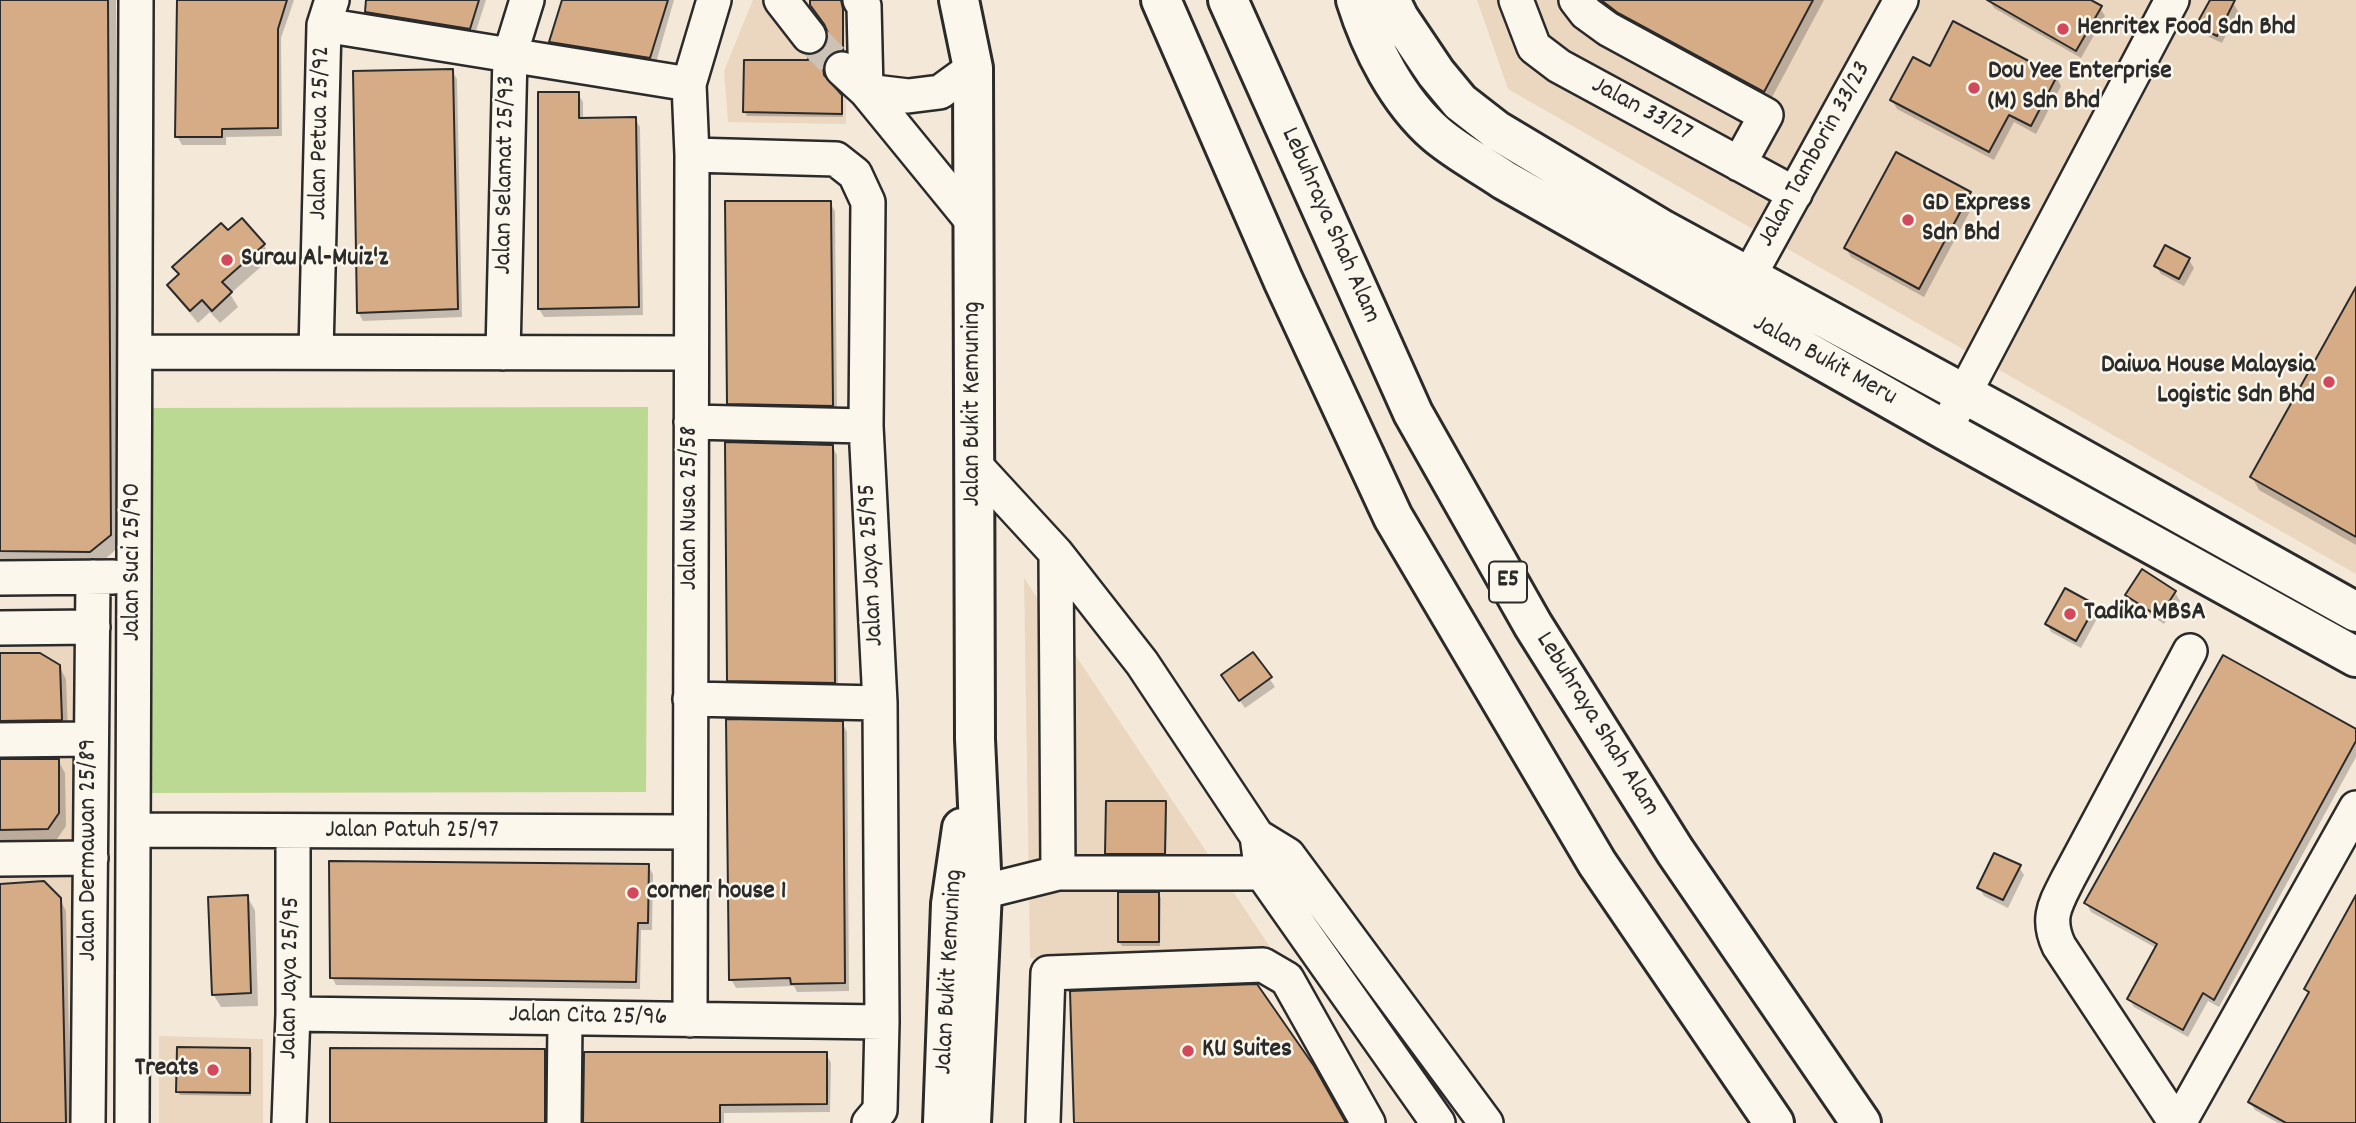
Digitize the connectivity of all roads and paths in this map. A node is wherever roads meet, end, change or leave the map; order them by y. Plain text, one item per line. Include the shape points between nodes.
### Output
1 (136, 0) edge
2 (527, 0) edge
3 (714, 0) edge
4 (781, 0) edge
5 (860, 0) edge
6 (959, 0) edge
7 (988, 0) edge
8 (1161, 0) edge
9 (1228, 0) edge
10 (1356, 0) edge
11 (1390, 0) edge
12 (1516, 0) edge
13 (1576, 0) edge
14 (1901, 0) edge
15 (2172, 0) edge
16 (328, 12) edge
17 (809, 36) tunnel mouth
18 (510, 55) junction
19 (973, 68) junction
20 (854, 80) junction
21 (689, 84) junction
22 (692, 155) junction
23 (1739, 164) junction
24 (1795, 194) junction
25 (973, 222) junction
26 (1749, 275) junction
27 (1731, 310) junction
28 (135, 352) junction
29 (316, 352) junction
30 (503, 352) junction
31 (691, 353) junction
32 (1964, 394) junction
33 (691, 422) junction
34 (866, 426) junction
35 (1945, 430) junction
36 (975, 465) junction
37 (1056, 553) junction
38 (134, 577) junction
39 (93, 578) junction
40 (0, 579) edge
41 (2356, 612) edge
42 (93, 627) junction
43 (0, 628) edge
44 (2190, 651) dead end
45 (2356, 657) edge
46 (690, 699) junction
47 (880, 703) junction
48 (91, 739) junction
49 (975, 739) junction
50 (0, 740) edge
51 (2356, 808) edge
52 (133, 830) junction
53 (293, 832) junction
54 (690, 832) junction
55 (91, 858) junction
56 (0, 859) edge
57 (1275, 864) junction
58 (1058, 873) junction
59 (982, 892) junction
60 (293, 1014) junction
61 (565, 1018) junction
62 (690, 1020) junction
63 (882, 1022) junction
64 (941, 1113) edge
65 (1468, 1116) edge
66 (88, 1123) edge
67 (132, 1123) edge
68 (289, 1123) edge
69 (564, 1123) edge
70 (869, 1123) edge
71 (971, 1123) edge
72 (1043, 1123) edge
73 (1368, 1123) edge
74 (1438, 1123) edge
75 (1774, 1123) edge
76 (1861, 1123) edge
77 (2178, 1123) edge

1 - 28 street, Jalan Suci 25/90
2 - 18 street, Jalan Selamat 25/93
3 - 21 street, Jalan Nusa 25/58
4 - 17 street
5 - 20 street via 864,6
6 - 19 main road, Jalan Bukit Kemuning
7 - 19 main road, Jalan Bukit Kemuning
8 - 75 main road, E5 via 1283,280 1393,516 1597,863
9 - 76 main road, Lebuhraya Shah Alam / E5 via 1413,413 1533,625 1675,851
10 - 27 main road, Jalan Bukit Meru via 1393,80 1413,111 1437,135 1504,180
11 - 26 main road, Jalan Bukit Meru via 1436,74 1460,102 1487,123 1663,230
12 - 23 street, Jalan 33/27 via 1534,47 1559,66
13 - 23 street via 1608,29 1766,115
14 - 24 street, Jalan Tamborin 33/23
15 - 32 street
16 - 18 street
16 - 29 street, Jalan Petua 25/92
18 - 21 street
18 - 30 street, Jalan Selamat 25/93
19 - 20 street via 940,92 908,96
19 - 25 main road, Jalan Bukit Kemuning
20 - 25 street
21 - 22 street, Jalan Nusa 25/58
22 - 31 street, Jalan Nusa 25/58
22 - 34 street, Jalan Jaya 25/95 via 836,159 855,174 868,202
23 - 24 street, Jalan 33/27
24 - 26 street, Jalan Tamborin 33/23
25 - 36 main road, Jalan Bukit Kemuning
26 - 27 street, Jalan Tamborin 33/23
26 - 32 main road, Jalan Bukit Meru
27 - 35 main road, Jalan Bukit Meru
28 - 29 street
28 - 38 street, Jalan Suci 25/90
29 - 30 street
30 - 31 street
31 - 33 street, Jalan Nusa 25/58
32 - 35 street
32 - 41 main road, Jalan Bukit Meru
33 - 34 street
33 - 46 street, Jalan Nusa 25/58
34 - 47 street, Jalan Jaya 25/95
35 - 45 main road, Jalan Bukit Meru
36 - 37 street
36 - 49 main road, Jalan Bukit Kemuning
37 - 57 street via 1142,663
37 - 58 street
38 - 39 street
38 - 52 street, Jalan Suci 25/90
39 - 40 street
39 - 42 street, Jalan Dermawan 25/89
42 - 43 street
42 - 48 street, Jalan Dermawan 25/89
44 - 77 street via 2057,901 2052,923 2059,946
46 - 47 street
46 - 54 street, Jalan Nusa 25/58
47 - 63 street, Jalan Jaya 25/95
48 - 50 street
48 - 55 street, Jalan Dermawan 25/89
49 - 59 main road, Jalan Bukit Kemuning
49 - 64 main road, Jalan Bukit Kemuning via 951,904
51 - 77 street
52 - 53 street, Jalan Patuh 25/97
52 - 67 street, Jalan Suci 25/90
53 - 54 street, Jalan Patuh 25/97
53 - 60 street, Jalan Jaya 25/95
54 - 62 street, Jalan Nusa 25/58
55 - 56 street
55 - 66 street, Jalan Dermawan 25/89
57 - 58 street
57 - 65 street
57 - 74 street
58 - 59 street
59 - 71 main road, Jalan Bukit Kemuning
60 - 61 street, Jalan Cita 25/96
60 - 68 street, Jalan Jaya 25/95
61 - 62 street, Jalan Cita 25/96
61 - 69 street
62 - 63 street, Jalan Cita 25/96
63 - 70 street, Jalan Jaya 25/95 via 880,1110
72 - 73 street via 1048,973 1263,965 1287,979

